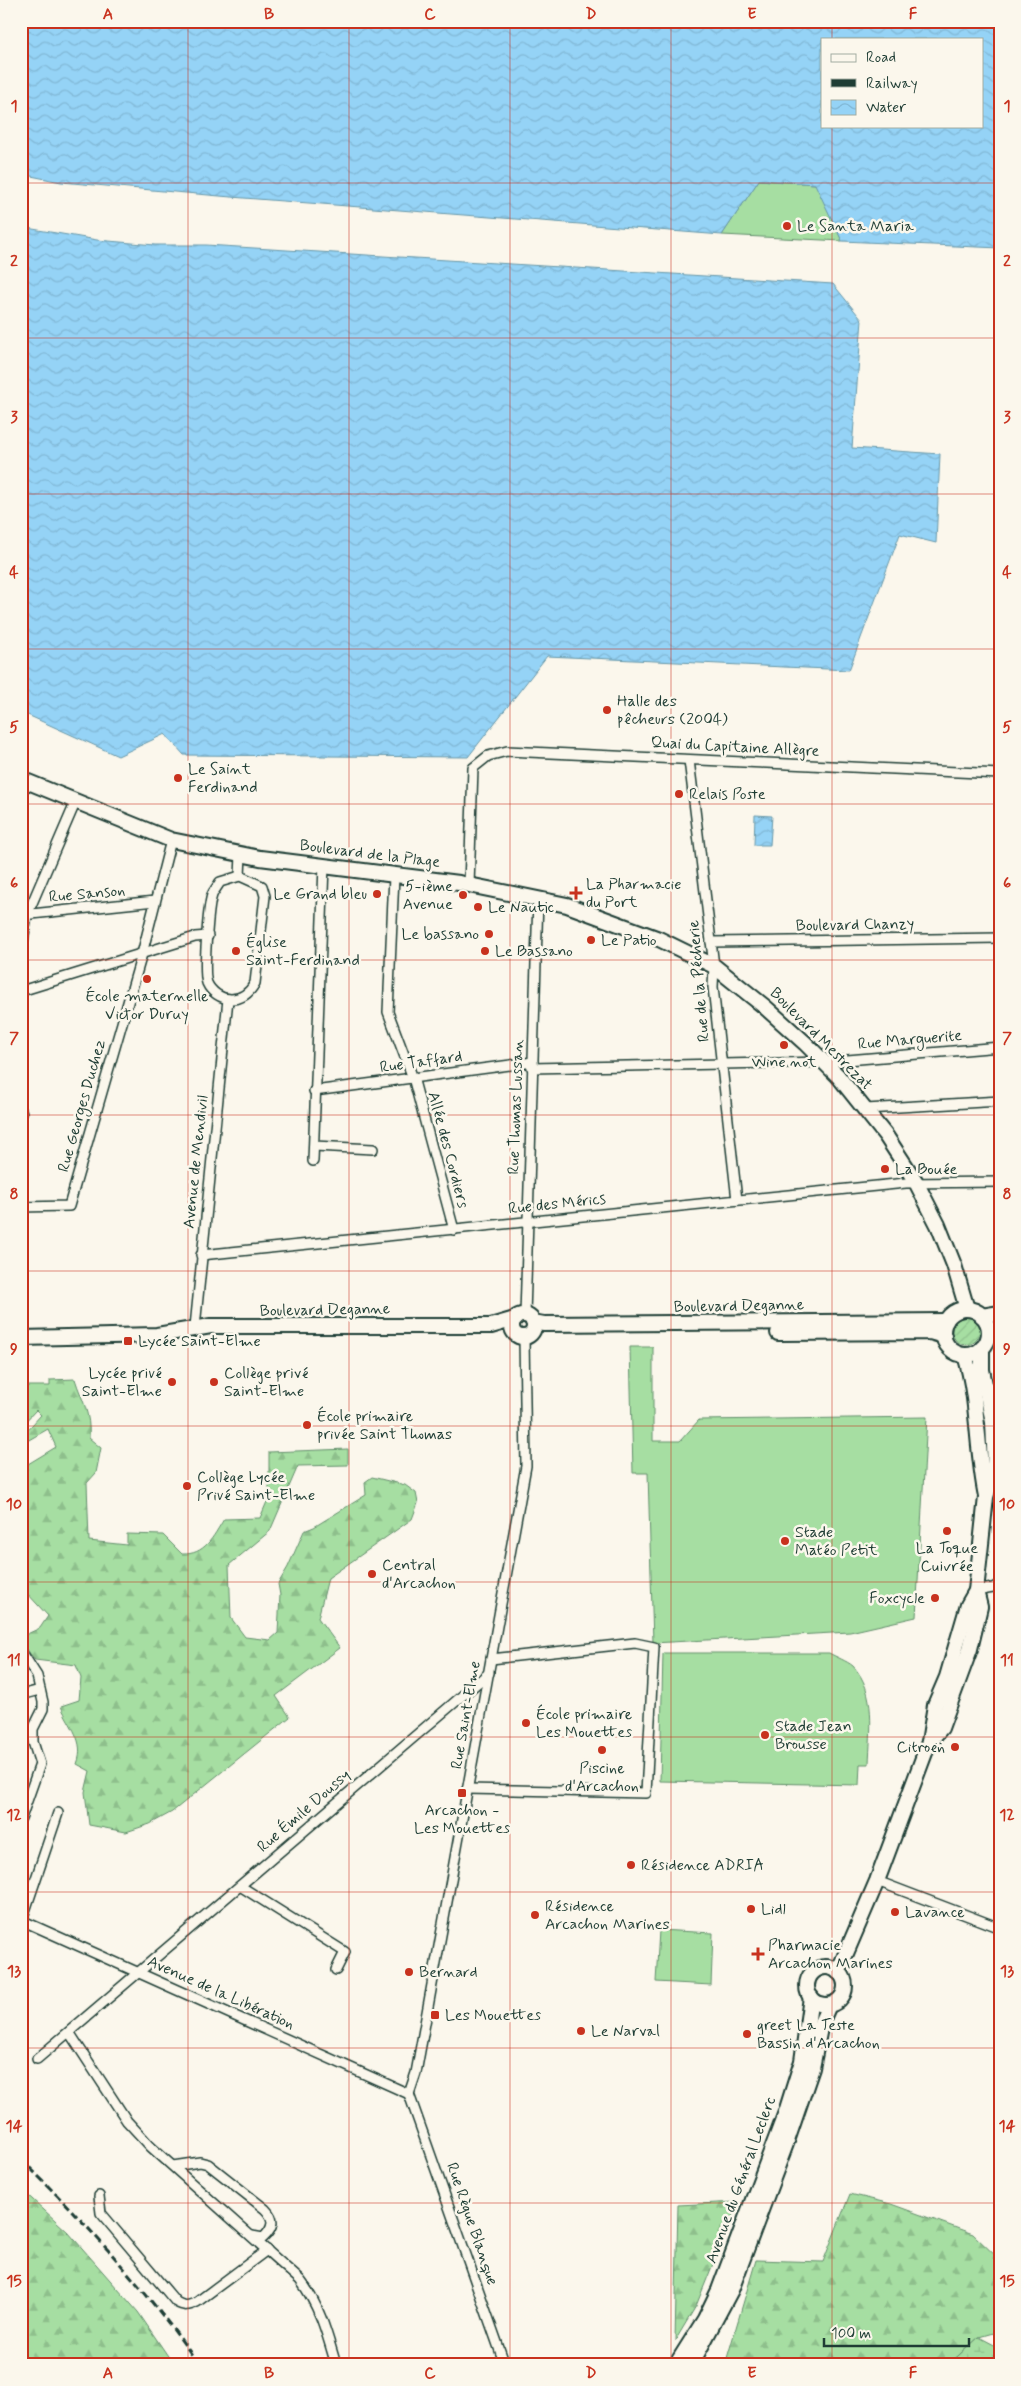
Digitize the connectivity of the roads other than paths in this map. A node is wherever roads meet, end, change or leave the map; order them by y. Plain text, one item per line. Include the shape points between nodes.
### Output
1 (689, 760) junction
2 (1000, 774) edge
3 (21, 779) edge
4 (76, 801) junction
5 (171, 840) junction
6 (242, 855) junction
7 (324, 865) junction
8 (240, 876) junction
9 (394, 876) junction
10 (469, 885) junction
11 (538, 899) junction
12 (156, 901) junction
13 (24, 915) edge
14 (208, 936) junction
15 (1000, 938) edge
16 (712, 942) junction
17 (142, 954) junction
18 (21, 955) edge
19 (714, 966) junction
20 (21, 991) edge
21 (228, 999) junction
22 (1000, 1047) edge
23 (824, 1062) junction
24 (722, 1064) junction
25 (532, 1065) junction
26 (413, 1078) junction
27 (314, 1092) junction
28 (1000, 1101) edge
29 (866, 1108) junction
30 (314, 1146) junction
31 (373, 1149) dead end
32 (313, 1161) dead end
33 (916, 1182) junction
34 (1000, 1182) edge
35 (737, 1200) junction
36 (21, 1207) edge
37 (527, 1222) junction
38 (454, 1230) junction
39 (201, 1255) junction
40 (967, 1309) junction
41 (1000, 1313) edge
42 (982, 1316) junction
43 (946, 1321) junction
44 (524, 1326) junction
45 (194, 1327) junction
46 (21, 1329) edge
47 (944, 1336) junction
48 (21, 1338) edge
49 (990, 1341) edge
50 (965, 1355) junction
51 (986, 1497) junction
52 (1000, 1584) edge
53 (976, 1591) junction
54 (21, 1651) edge
55 (491, 1659) junction
56 (489, 1673) junction
57 (40, 1690) junction
58 (21, 1695) edge
59 (467, 1790) junction
60 (58, 1813) dead end
61 (21, 1818) edge
62 (877, 1881) junction
63 (240, 1886) junction
64 (21, 1920) edge
65 (1000, 1928) edge
66 (336, 1970) dead end
67 (139, 1972) junction
68 (838, 1972) junction
69 (811, 1997) junction
70 (829, 2005) junction
71 (69, 2032) junction
72 (37, 2059) dead end
73 (409, 2094) junction
74 (173, 2166) junction
75 (99, 2196) dead end
76 (250, 2235) junction
77 (267, 2250) junction
78 (336, 2365) edge
79 (505, 2365) edge
80 (676, 2365) edge
81 (690, 2365) edge

1 - 2 street, Quai du Capitaine Allègre
1 - 10 street, Quai du Capitaine Allègre via 507,751 488,756 473,768
1 - 16 street, Rue de la Pécherie
3 - 4 main road, Boulevard de la Plage
4 - 5 main road, Boulevard de la Plage
4 - 13 street
5 - 6 main road, Boulevard de la Plage
5 - 12 street, Rue Georges Duchez
6 - 7 main road, Boulevard de la Plage
6 - 8 street
7 - 9 main road, Boulevard de la Plage
7 - 27 street
8 - 14 street via 220,882 212,894
8 - 21 street via 262,886 265,896 255,983 247,994
9 - 10 main road, Boulevard de la Plage
9 - 26 street, Allée des Cordiers via 388,1012
10 - 11 main road, Boulevard de la Plage
11 - 19 main road, Boulevard de la Plage via 567,905 659,939
11 - 25 street, Rue Thomas Lussan
12 - 13 street, Rue Sanson
12 - 17 street, Rue Georges Duchez
13 - 18 street
14 - 17 street
14 - 21 street via 208,984 213,992
15 - 16 street, Boulevard Chanzy
16 - 19 street, Rue de la Pécherie
17 - 20 street
17 - 36 street, Rue Georges Duchez via 69,1206
19 - 23 main road, Boulevard Mestrezat via 765,1006
19 - 24 street, Rue de la Pécherie via 713,987
21 - 39 street, Avenue de Mendivil
22 - 23 street, Rue Marguerite
23 - 24 street, Rue Marguerite
23 - 29 main road, Boulevard Mestrezat
24 - 25 street, Rue Taffard
24 - 35 street, Rue de la Pécherie
25 - 26 street, Rue Taffard
25 - 37 street, Rue Thomas Lussan
26 - 27 street, Rue Taffard
26 - 38 street, Allée des Cordiers
27 - 30 street
28 - 29 street
29 - 33 main road, Boulevard Mestrezat
30 - 31 street
30 - 32 street
33 - 34 street, Rue des Mérics
33 - 35 street, Rue des Mérics
33 - 40 main road, Boulevard Mestrezat via 945,1241
35 - 37 street, Rue des Mérics
37 - 38 street, Rue des Mérics
37 - 44 street, Rue Thomas Lussan
38 - 39 street, Rue des Mérics
39 - 45 street, Avenue de Mendivil
40 - 42 main road
40 - 43 main road via 955,1312
41 - 42 main road
42 - 49 main road via 987,1322
43 - 44 main road, Boulevard Deganne
43 - 47 main road
44 - 45 main road, Boulevard Deganne via 220,1336
44 - 47 main road, Boulevard Deganne via 591,1334 930,1332
44 - 55 street, Rue Saint-Elme via 526,1466
45 - 46 main road, Boulevard Deganne via 175,1323 153,1328
45 - 48 main road via 157,1335
47 - 50 main road via 949,1348
49 - 50 main road via 977,1352
49 - 51 main road via 982,1370 993,1422 995,1468
50 - 51 main road via 978,1424 980,1469
51 - 53 main road
52 - 53 street
53 - 62 main road via 968,1605 947,1677 935,1705 929,1742
54 - 57 street via 35,1670
55 - 56 street, Rue Saint-Elme
55 - 59 street via 635,1643 654,1647 646,1793
56 - 59 street, Rue Saint-Elme
56 - 63 street, Rue Émile Doussy
57 - 58 street
57 - 61 street via 44,1702 35,1722 33,1742 40,1764
59 - 73 street, Rue Saint-Elme via 416,2074
60 - 64 street
62 - 65 street
62 - 68 main road
63 - 66 street via 345,1952
63 - 67 street, Rue Émile Doussy
64 - 67 street, Avenue de la Libération
67 - 71 street, Rue Émile Doussy
67 - 73 street, Avenue de la Libération
68 - 69 main road via 828,1968 812,1974 808,1985
68 - 70 main road via 845,1988 840,1999
69 - 70 main road via 818,2004
69 - 80 main road, Avenue du Général Leclerc via 802,2061 786,2112 719,2290
70 - 81 main road, Avenue du Général Leclerc via 787,2141 731,2290
71 - 72 street, Rue Émile Doussy
71 - 74 street via 127,2121
73 - 79 street, Rue Règue Blanque
74 - 76 street
74 - 76 street via 208,2164 265,2208 272,2216 270,2232 263,2238
75 - 77 street via 101,2213 176,2302 182,2305 197,2302
76 - 77 street
77 - 78 street via 313,2296

